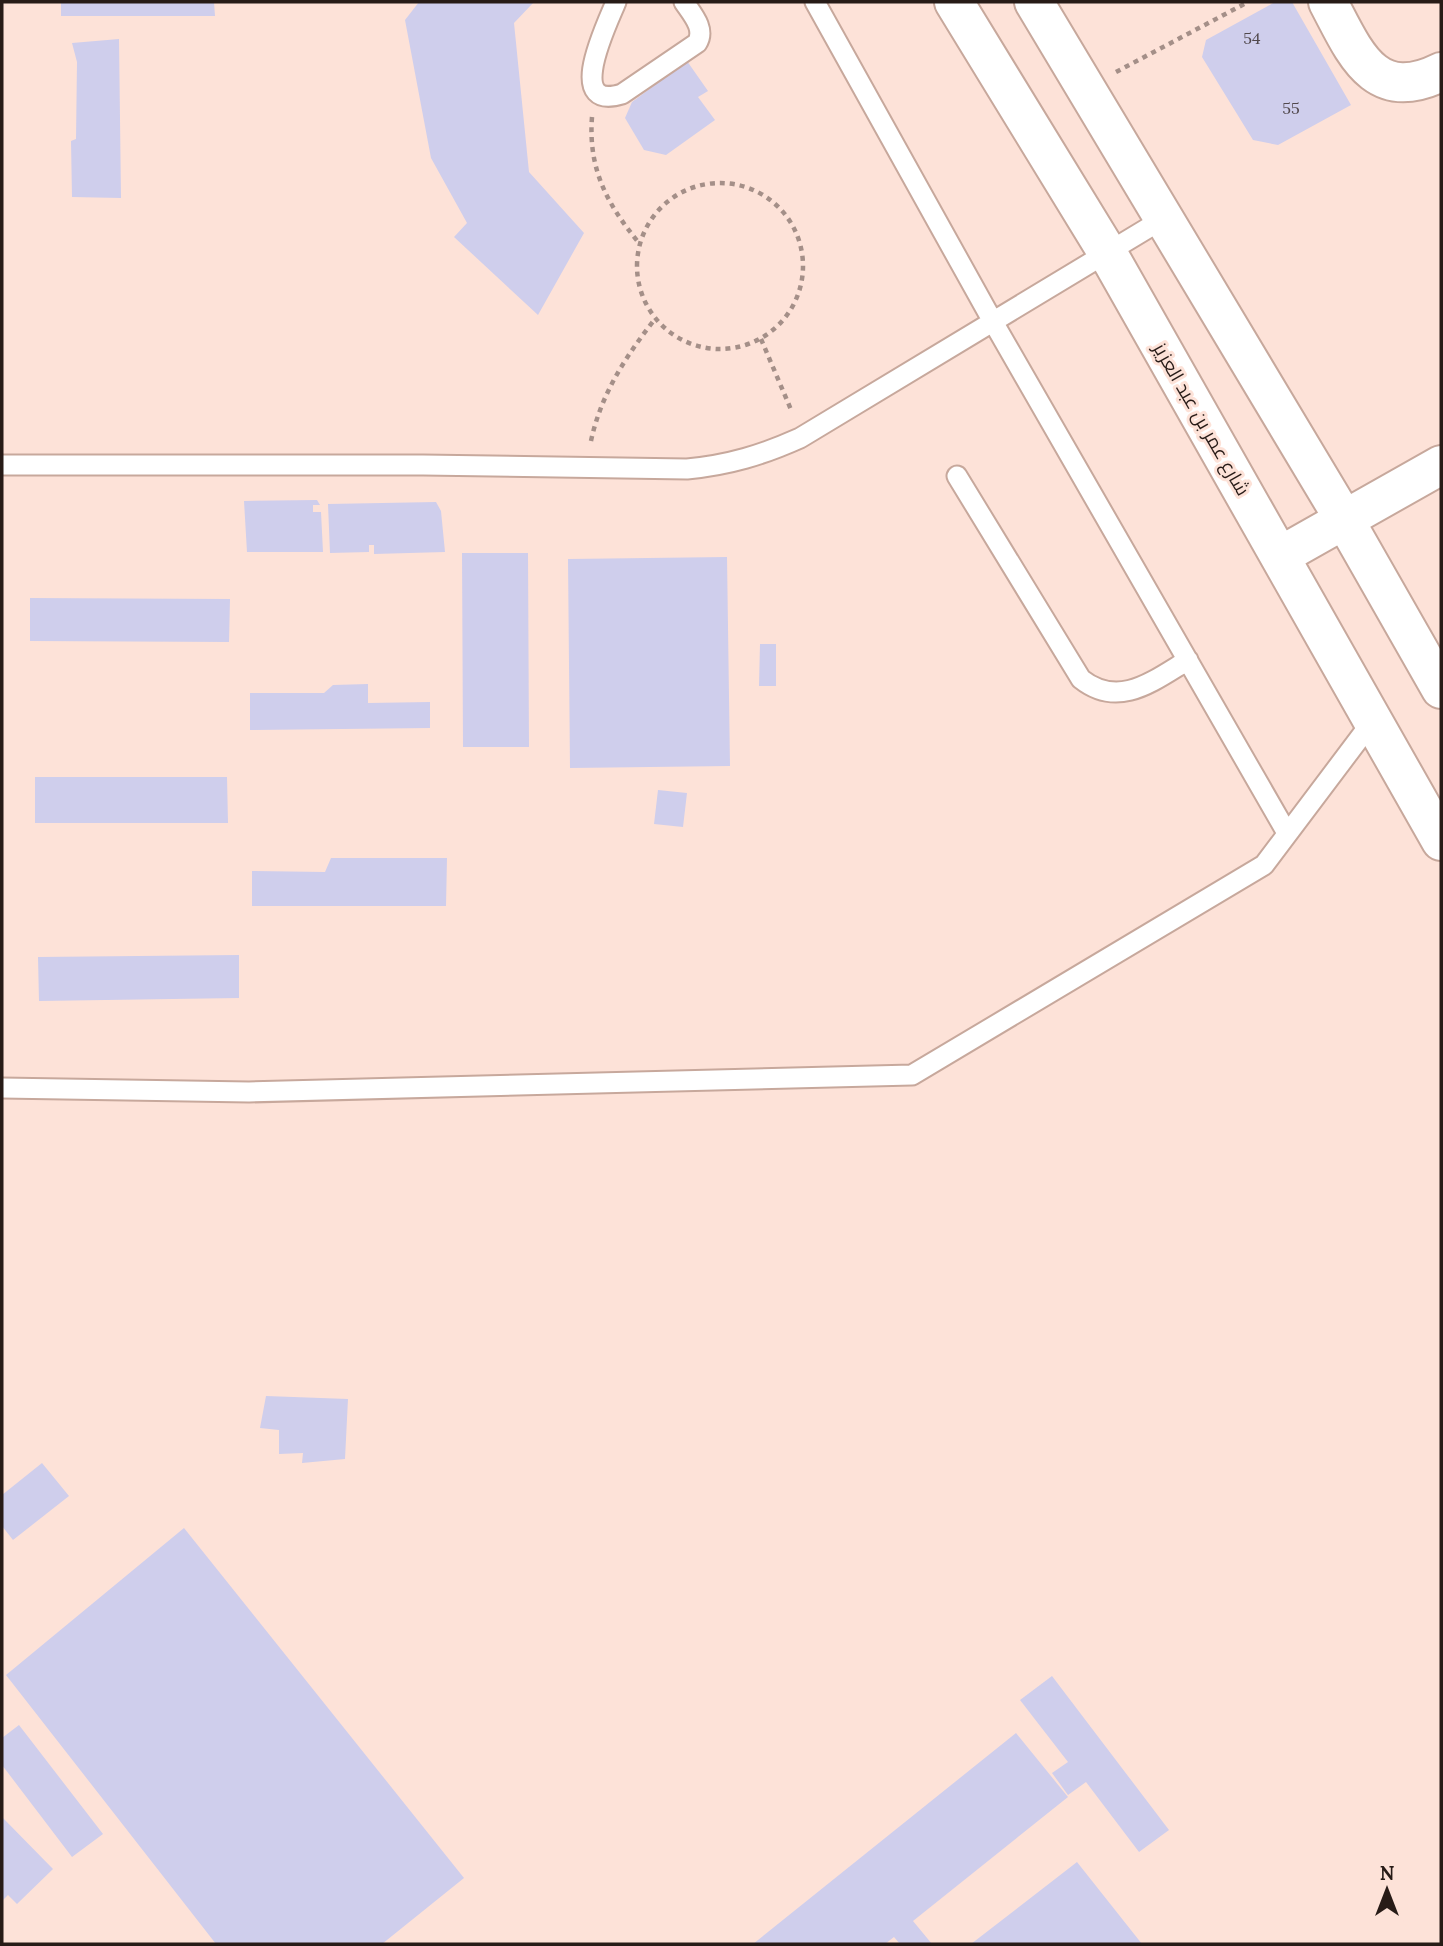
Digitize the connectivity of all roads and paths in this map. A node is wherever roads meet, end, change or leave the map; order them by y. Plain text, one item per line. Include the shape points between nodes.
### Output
1 (616, 2) edge
2 (684, 2) edge
3 (815, 2) edge
4 (954, 2) edge
5 (1034, 2) edge
6 (1248, 2) edge
7 (1328, 2) edge
8 (1441, 72) edge
9 (594, 88) junction
10 (1085, 89) junction
11 (1163, 219) junction
12 (639, 243) junction
13 (1107, 252) junction
14 (655, 319) junction
15 (992, 320) junction
16 (761, 339) junction
17 (800, 438) junction
18 (2, 465) edge
19 (1441, 465) edge
20 (586, 468) junction
21 (957, 476) dead end
22 (1344, 519) junction
23 (1280, 556) junction
24 (1188, 660) junction
25 (1441, 689) edge
26 (1374, 719) junction
27 (1287, 833) junction
28 (1441, 841) edge
29 (2, 1088) edge

1 - 9 lane via 592,69
2 - 9 lane via 700,29 697,43 622,94 609,96
3 - 15 lane
4 - 13 street, شارع عمر بن عبد العزيز
5 - 10 street
6 - 10 path
7 - 8 street via 1356,55 1373,73 1395,83 1420,83
9 - 12 path via 592,161 617,215
10 - 11 street
11 - 13 lane
11 - 22 street
12 - 14 path via 638,283
12 - 16 path via 660,208 694,187 734,184 772,200 796,233 803,272 790,311
13 - 15 lane
13 - 23 street, شارع عمر بن عبد العزيز
14 - 16 path via 686,342 705,348 724,349
14 - 20 path via 609,388 594,427
15 - 17 lane
15 - 24 lane
16 - 17 path
17 - 20 lane via 724,466
18 - 20 lane
19 - 22 street
21 - 24 lane via 1081,680 1092,688 1122,694
22 - 23 street
22 - 25 street
23 - 26 street, شارع عمر بن عبد العزيز
24 - 27 lane
26 - 27 lane
26 - 28 street, شارع عمر بن عبد العزيز
27 - 29 lane via 1264,865 912,1075 249,1092

